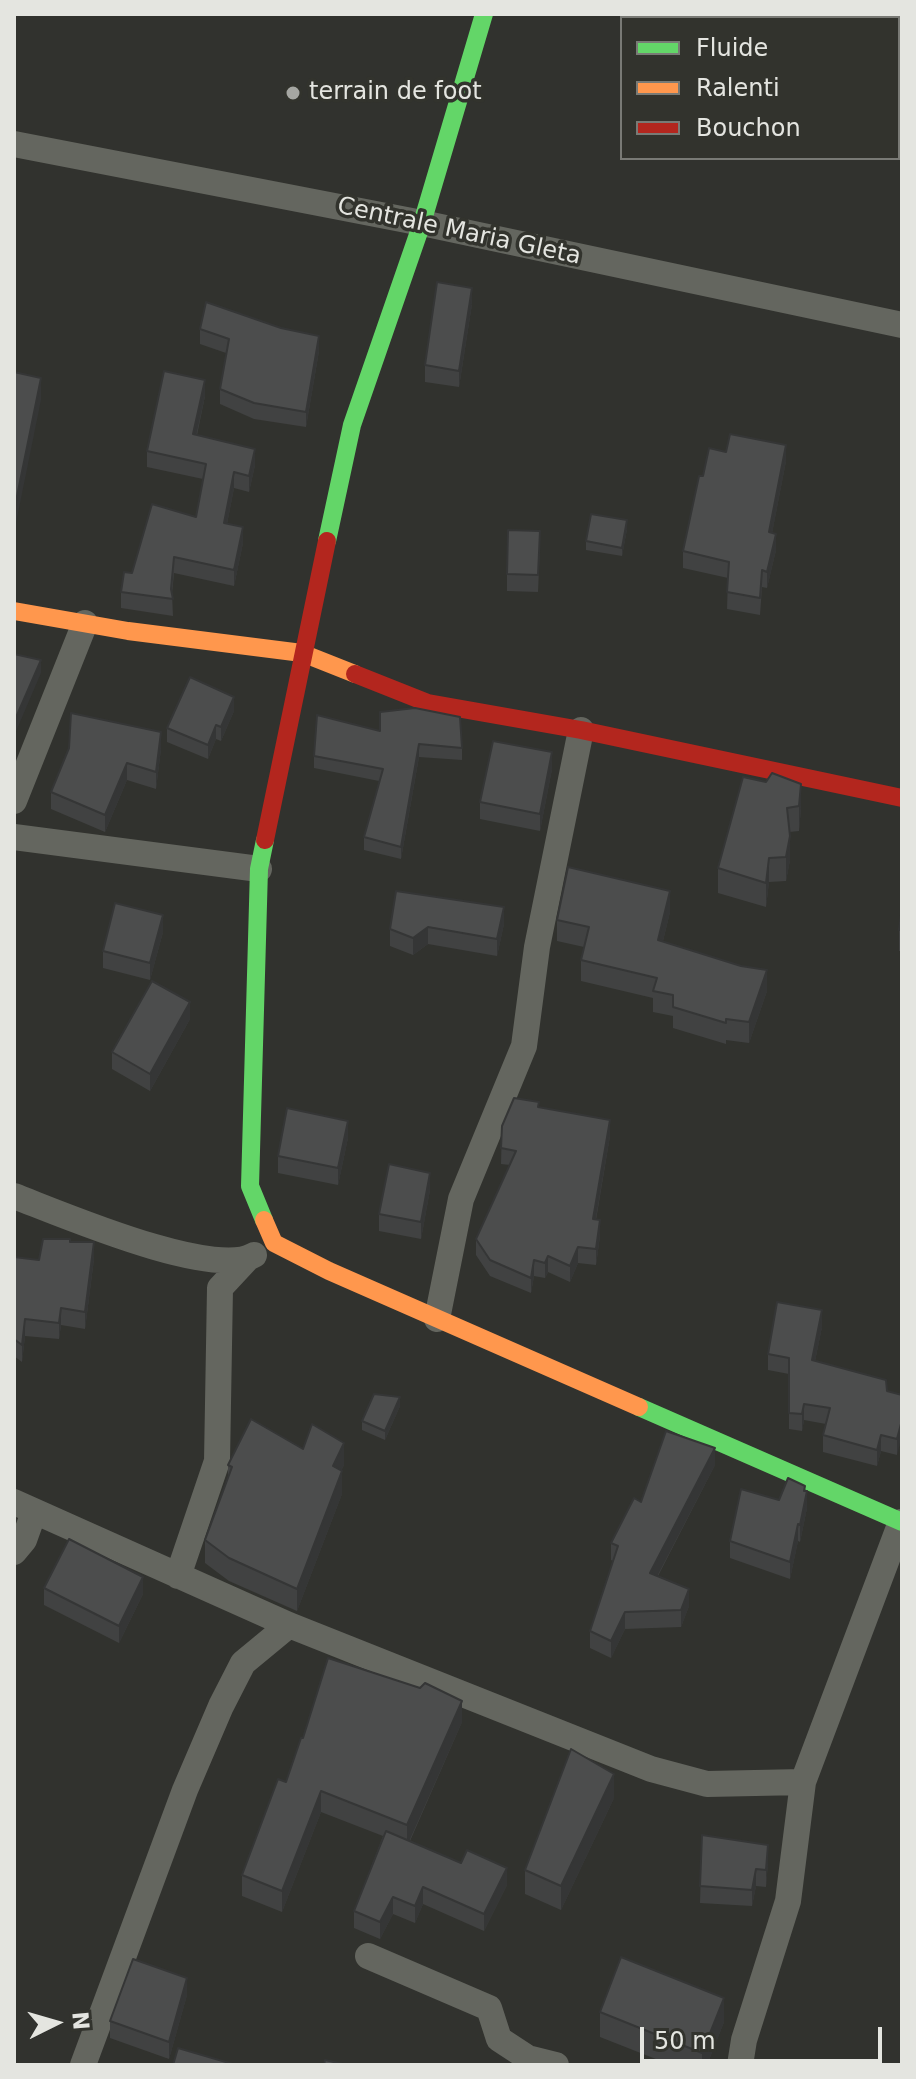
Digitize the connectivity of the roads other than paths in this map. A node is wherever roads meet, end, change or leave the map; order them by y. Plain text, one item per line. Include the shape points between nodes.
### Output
1 (484, 14) edge
2 (14, 144) edge
3 (422, 223) junction
4 (902, 325) edge
5 (14, 611) edge
6 (85, 623) junction
7 (302, 653) junction
8 (581, 730) junction
9 (902, 798) edge
10 (14, 801) edge
11 (14, 837) edge
12 (259, 869) junction
13 (14, 1196) edge
14 (274, 1243) junction
15 (247, 1259) junction
16 (437, 1319) junction
17 (24, 1507) edge
18 (902, 1521) edge
19 (14, 1552) edge
20 (178, 1576) junction
21 (289, 1625) junction
22 (803, 1782) junction
23 (368, 1956) dead end
24 (83, 2065) edge
25 (556, 2065) edge
26 (740, 2065) edge

1 - 3 street
2 - 3 street, Centrale Maria Gleta
3 - 4 street, Centrale Maria Gleta
3 - 7 street via 352,425
5 - 6 street
6 - 7 street
6 - 10 street
7 - 8 street via 428,703
7 - 12 street
8 - 9 street
8 - 16 street via 537,947 524,1046 461,1199
11 - 12 street
12 - 14 street via 250,1186
13 - 15 street via 132,1240 211,1260
14 - 15 street
14 - 16 street
15 - 20 street via 220,1288 217,1461
16 - 18 street
17 - 19 street via 24,1540
17 - 20 street
18 - 22 street
20 - 21 street
21 - 22 street via 651,1769 707,1784
21 - 24 street via 243,1663 221,1706
22 - 26 street via 788,1901
23 - 25 street via 489,2008 499,2039 528,2058

